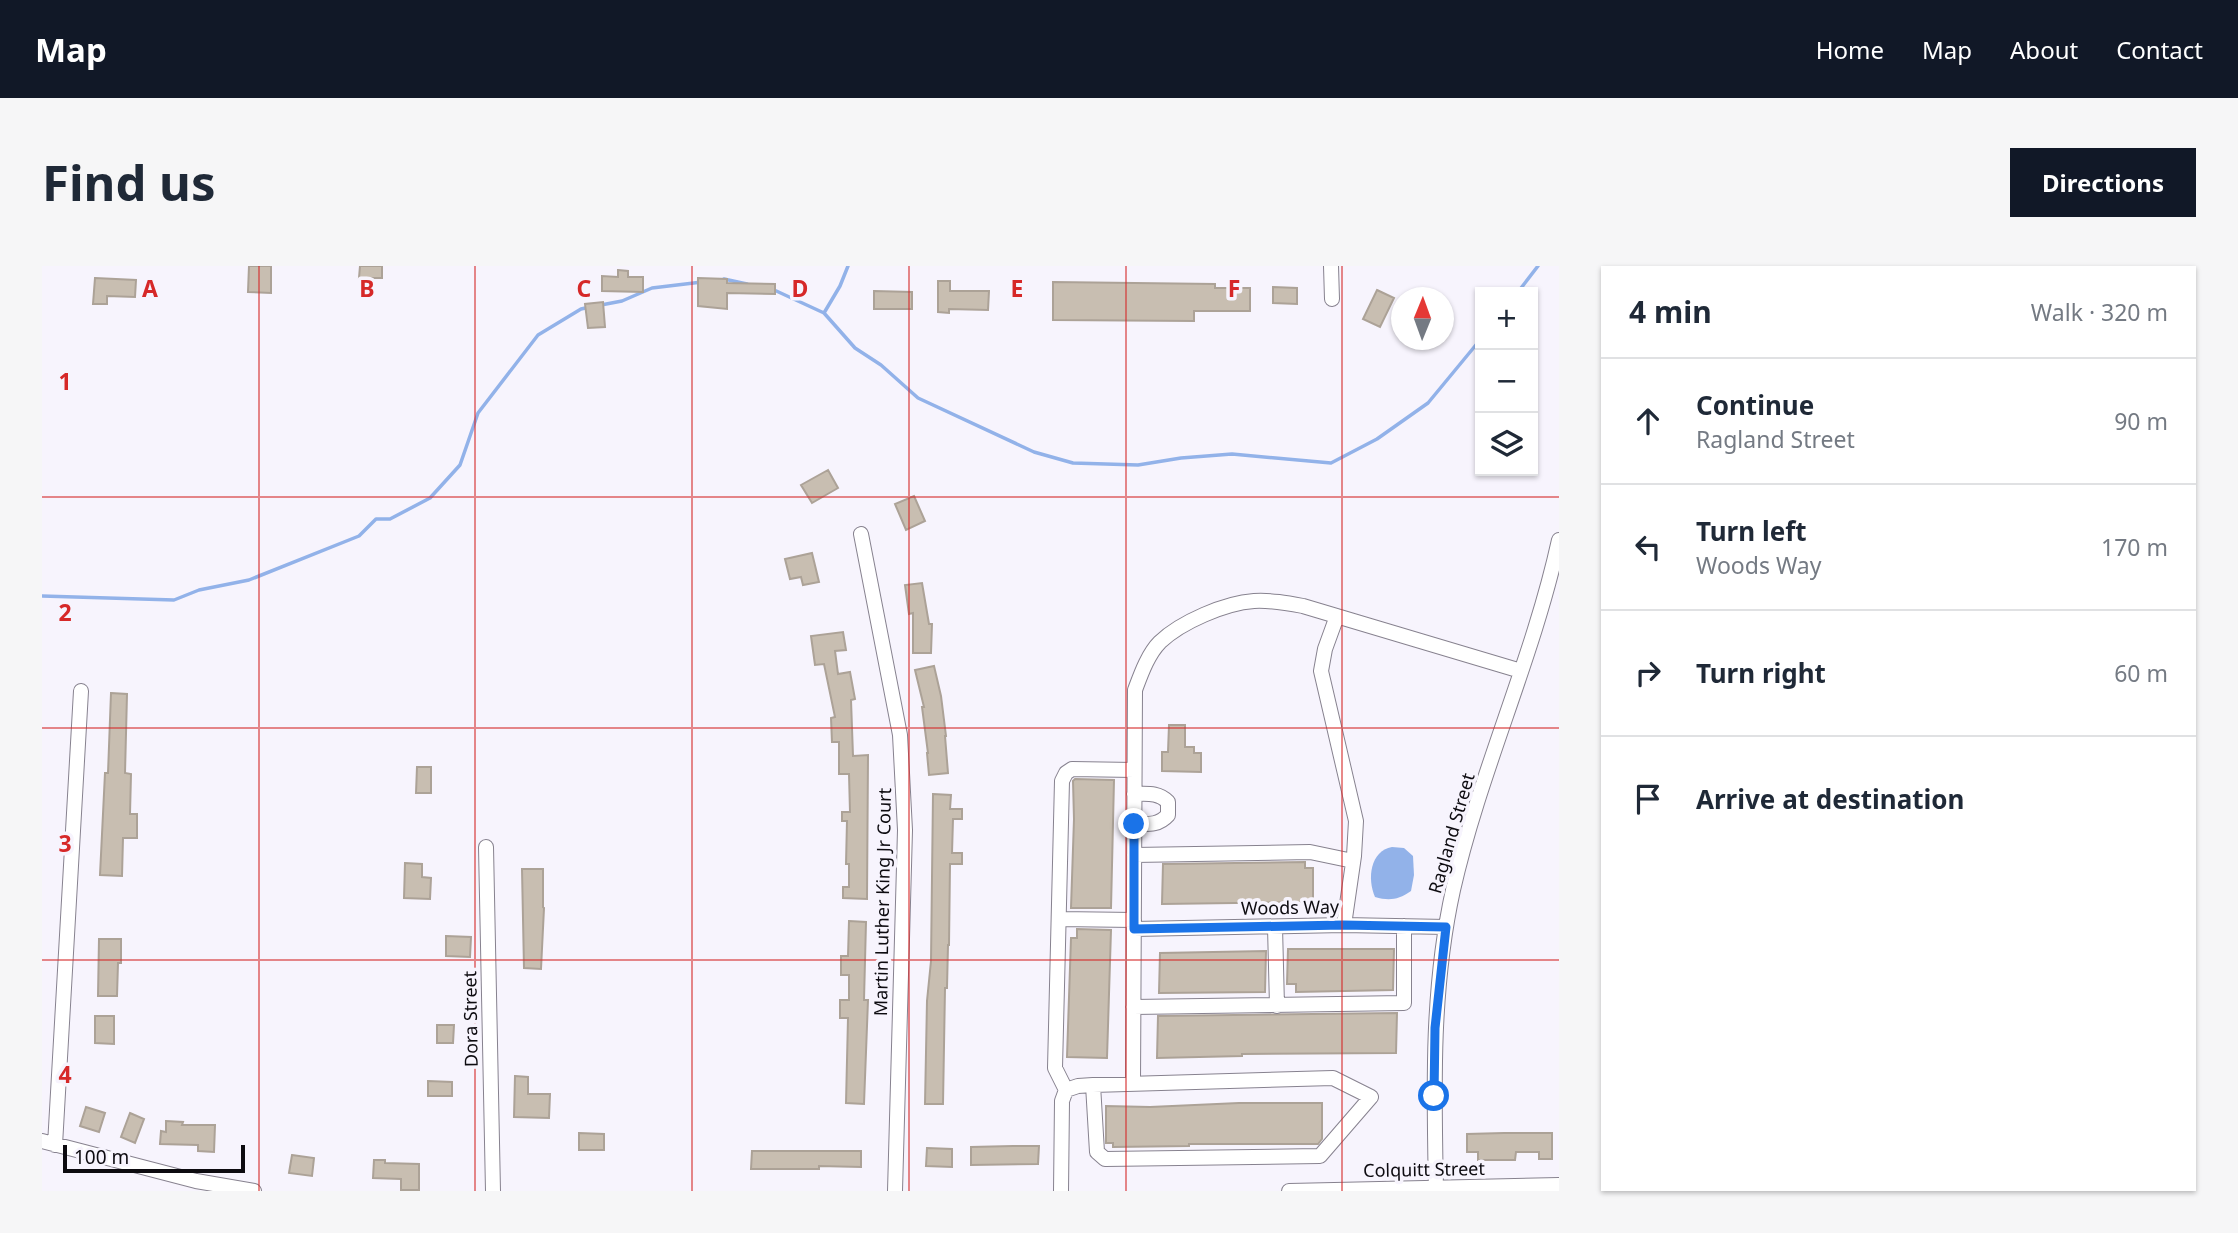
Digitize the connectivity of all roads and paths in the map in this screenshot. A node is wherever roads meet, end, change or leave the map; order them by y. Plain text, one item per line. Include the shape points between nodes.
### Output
1 (1331, 266) edge
2 (1332, 299) dead end
3 (861, 534) dead end
4 (1559, 540) edge
5 (1337, 616) junction
6 (1521, 671) junction
7 (81, 691) dead end
8 (1134, 770) junction
9 (1134, 794) junction
10 (1134, 824) junction
11 (486, 847) dead end
12 (1134, 855) junction
13 (1353, 861) junction
14 (1059, 919) junction
15 (1134, 925) junction
16 (1343, 925) junction
17 (1404, 926) junction
18 (1275, 927) junction
19 (1446, 927) junction
20 (1277, 1006) junction
21 (1133, 1007) junction
22 (1133, 1084) junction
23 (1093, 1085) junction
24 (1066, 1090) junction
25 (49, 1143) edge
26 (1559, 1185) edge
27 (1436, 1190) edge
28 (254, 1191) edge
29 (492, 1191) edge
30 (895, 1191) edge
31 (1061, 1191) edge
32 (1289, 1191) edge

1 - 2 street
3 - 30 street, Martin Luther King Jr Court via 900,734 905,830
4 - 6 street, Ragland Street
5 - 6 street
5 - 8 street via 1277,601 1252,601 1217,610 1159,643 1135,690
5 - 13 street via 1321,671 1356,821
6 - 19 street, Ragland Street via 1462,855
7 - 25 street
8 - 9 street
8 - 14 street via 1072,769 1066,773 1062,781
9 - 10 street
9 - 10 street via 1162,796 1168,802 1168,815 1154,824
10 - 12 street
11 - 29 street, Dora Street
12 - 13 street via 1310,852
12 - 15 street
13 - 16 street
14 - 15 street, Woods Way
14 - 24 street via 1055,1068
15 - 18 street, Woods Way
15 - 21 street
16 - 17 street, Woods Way
16 - 18 street, Woods Way
17 - 19 street, Woods Way
17 - 20 street via 1404,1003
18 - 20 street
19 - 27 street, Ragland Street via 1435,1028
20 - 21 street
21 - 22 street
22 - 23 street
22 - 23 street via 1333,1078 1370,1097 1320,1156 1105,1159 1097,1152
23 - 24 street
24 - 31 street
25 - 28 street
26 - 27 street, Colquitt Street
27 - 32 street, Colquitt Street

